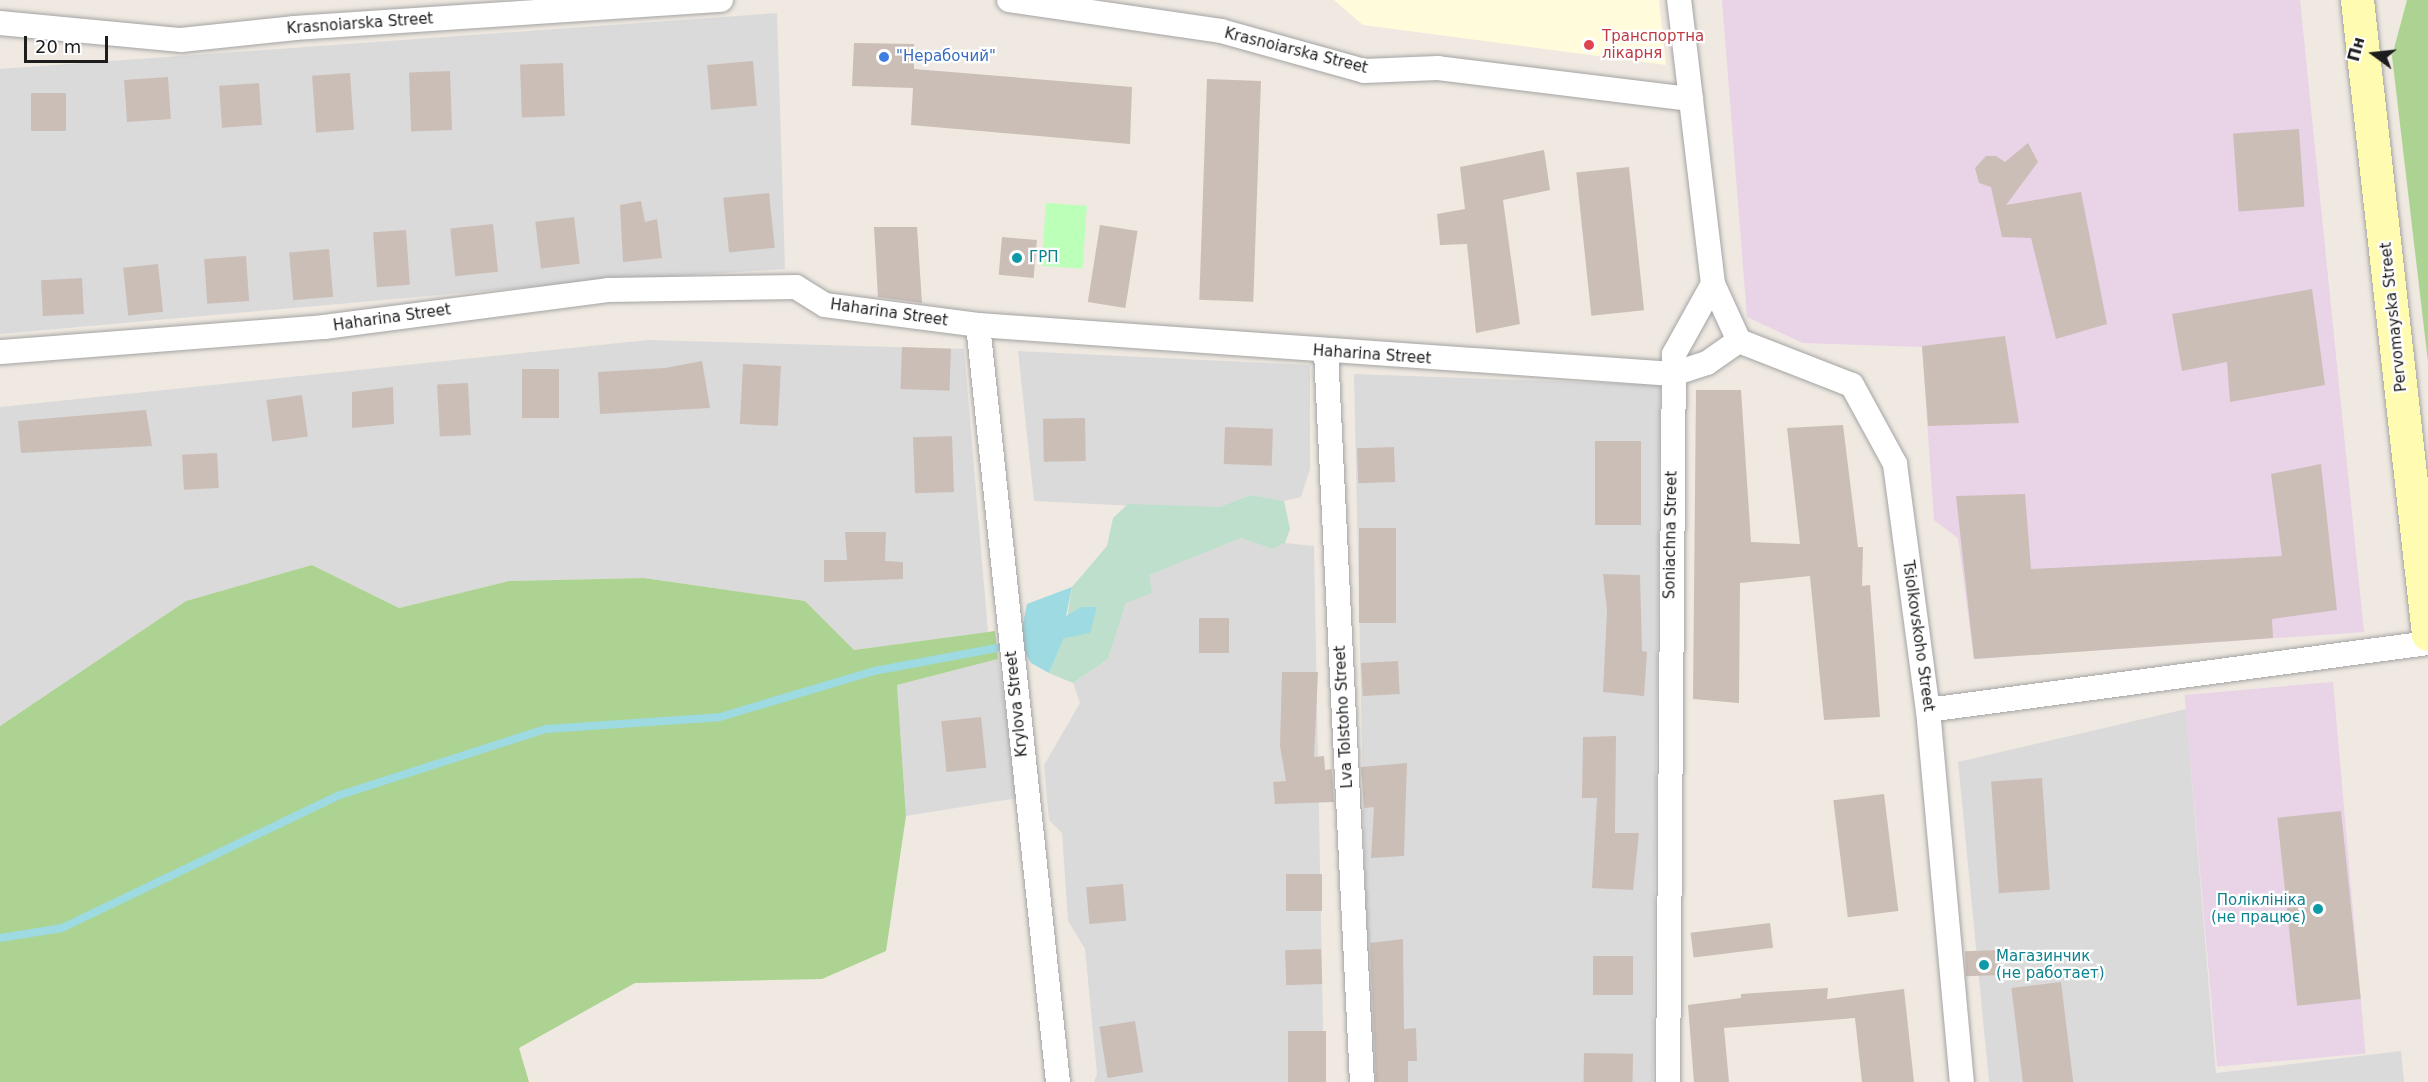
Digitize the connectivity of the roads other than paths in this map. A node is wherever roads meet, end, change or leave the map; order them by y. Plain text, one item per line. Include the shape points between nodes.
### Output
1 (721, 0) edge
2 (1009, 0) edge
3 (1679, 0) edge
4 (2357, 0) edge
5 (0, 23) edge
6 (1691, 99) junction
7 (1713, 284) junction
8 (978, 326) junction
9 (1739, 341) junction
10 (0, 352) edge
11 (1326, 352) junction
12 (1673, 374) junction
13 (2428, 634) edge
14 (2428, 644) edge
15 (1928, 710) junction
16 (1058, 1082) edge
17 (1362, 1082) edge
18 (1668, 1082) edge
19 (1962, 1082) edge

1 - 5 street, Krasnoiarska Street via 295,28 181,40
2 - 6 street, Krasnoiarska Street via 1221,31 1364,71 1438,68
3 - 6 street
4 - 13 street, Pervomayska Street
6 - 7 street
7 - 9 street
7 - 12 street, Soniachna Street via 1674,354
8 - 10 street, Haharina Street via 825,305 796,287 608,290 324,327
8 - 11 street, Haharina Street
8 - 16 street, Krylova Street
9 - 12 street, Haharina Street via 1707,363
9 - 15 street, Tsiolkovskoho Street via 1852,385 1895,464
11 - 12 street, Haharina Street
11 - 17 street, Lva Tolstoho Street
12 - 18 street, Soniachna Street
14 - 15 street
15 - 19 street, Tsiolkovskoho Street

